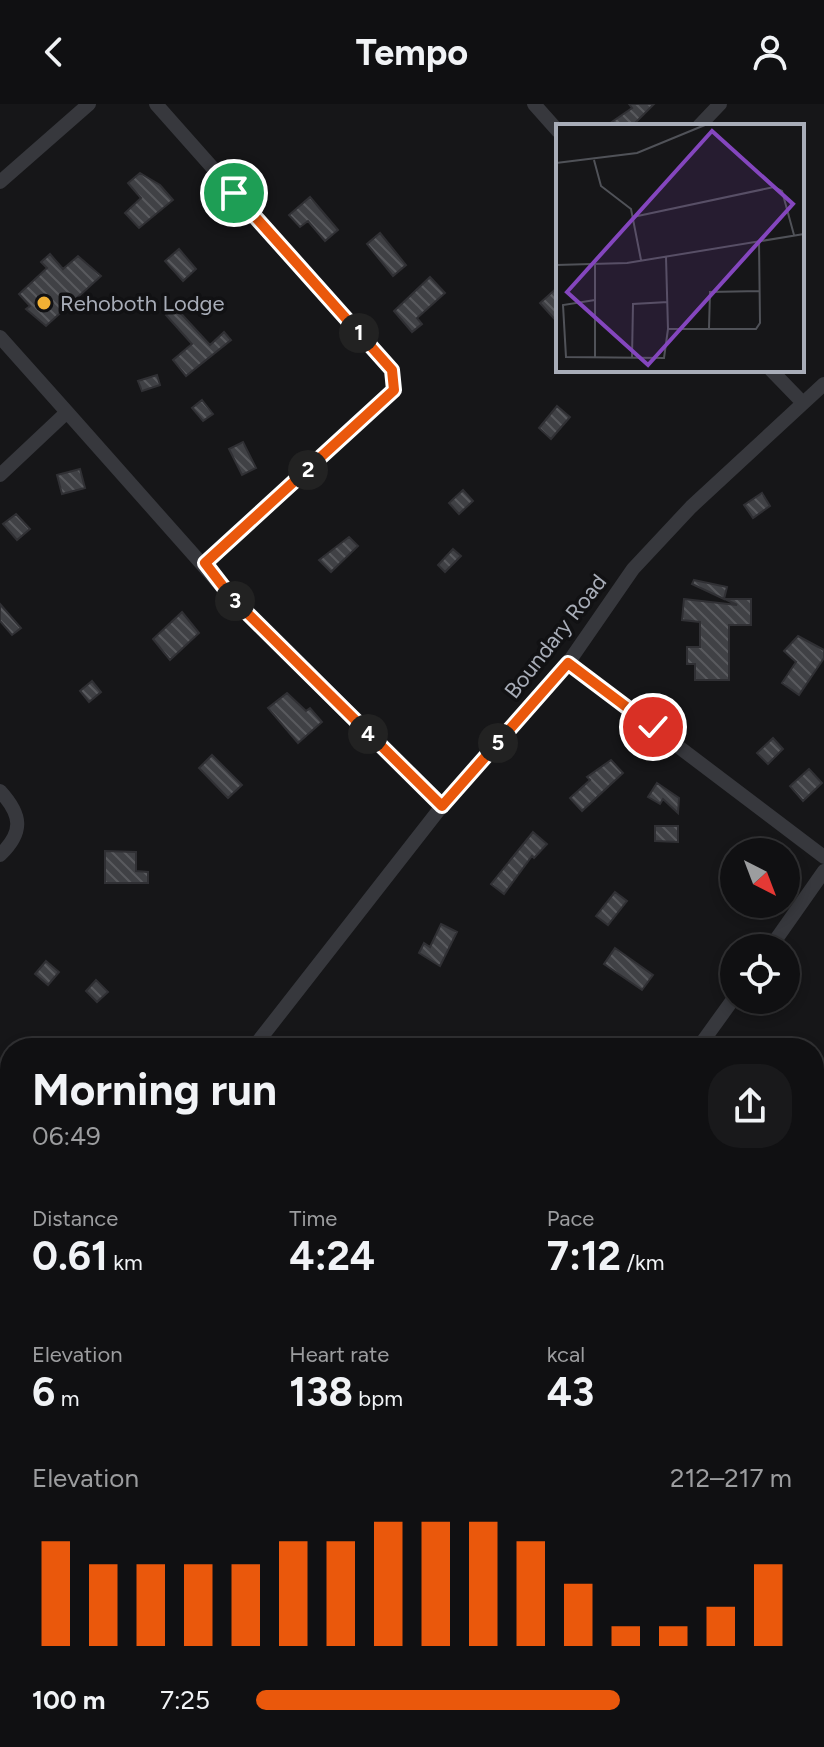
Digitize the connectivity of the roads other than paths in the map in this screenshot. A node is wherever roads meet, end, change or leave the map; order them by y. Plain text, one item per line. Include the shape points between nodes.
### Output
1 (89, 104) edge
2 (156, 104) edge
3 (534, 104) edge
4 (720, 104) edge
5 (701, 124) edge
6 (556, 129) edge
7 (0, 182) edge
8 (0, 337) edge
9 (773, 372) edge
10 (824, 384) edge
11 (803, 403) junction
12 (67, 412) junction
13 (0, 475) edge
14 (205, 563) junction
15 (568, 663) junction
16 (0, 791) edge
17 (442, 806) junction
18 (0, 855) edge
19 (824, 857) edge
20 (824, 871) edge
21 (780, 934) edge
22 (722, 1014) edge
23 (261, 1038) edge
24 (705, 1038) edge

1 - 7 street
2 - 14 street via 392,370 394,390
3 - 6 street
4 - 5 street
8 - 12 street
9 - 11 street
10 - 11 street, Boundary Road
11 - 15 street, Boundary Road via 633,569
12 - 13 street
12 - 14 street
14 - 17 street via 232,598
15 - 17 street, Boundary Road
15 - 19 street
16 - 18 street via 19,818 18,832
17 - 23 street, Boundary Road
20 - 21 street
22 - 24 street

